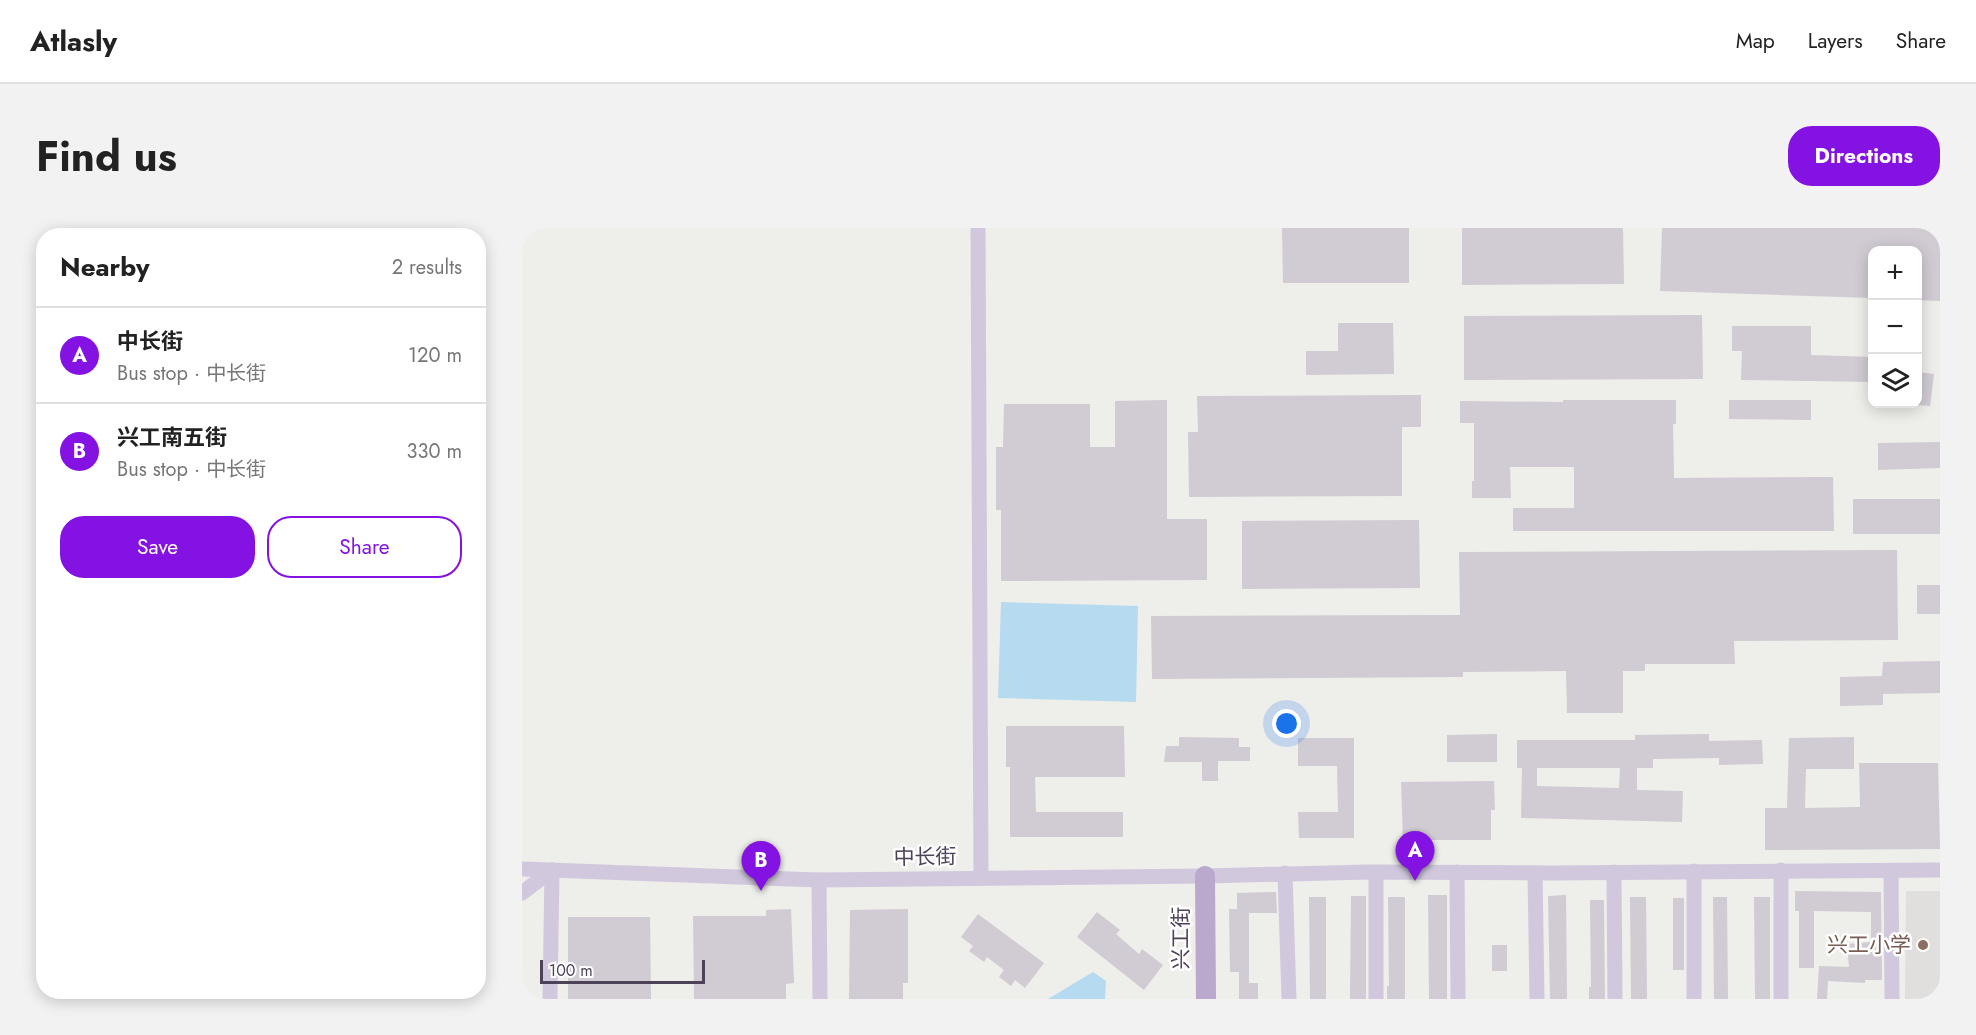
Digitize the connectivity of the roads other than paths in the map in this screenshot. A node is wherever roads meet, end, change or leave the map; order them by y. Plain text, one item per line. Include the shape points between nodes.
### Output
1 (978, 228) edge
2 (522, 870) edge
3 (552, 870) junction
4 (1781, 870) junction
5 (1940, 870) edge
6 (1891, 871) junction
7 (1376, 872) junction
8 (1457, 872) junction
9 (1614, 872) junction
10 (1694, 872) junction
11 (1285, 873) junction
12 (1535, 873) junction
13 (1205, 876) junction
14 (981, 878) junction
15 (819, 880) junction
16 (522, 893) edge
17 (550, 999) edge
18 (820, 999) edge
19 (1206, 999) edge
20 (1289, 999) edge
21 (1376, 999) edge
22 (1458, 999) edge
23 (1537, 999) edge
24 (1615, 999) edge
25 (1694, 999) edge
26 (1781, 999) edge
27 (1892, 999) edge

1 - 14 street
2 - 3 street, 中长街
3 - 15 street, 中长街
3 - 16 street
3 - 17 street
4 - 6 street, 中长街
4 - 10 street, 中长街
4 - 26 street
5 - 6 street, 中长街
6 - 27 street
7 - 8 street, 中长街
7 - 11 street, 中长街
7 - 21 street
8 - 12 street, 中长街
8 - 22 street
9 - 10 street, 中长街
9 - 12 street, 中长街
9 - 24 street
10 - 25 street
11 - 13 street, 中长街
11 - 20 street
12 - 23 street
13 - 14 street, 中长街
13 - 19 main road, 兴工街
14 - 15 street, 中长街
15 - 18 street

